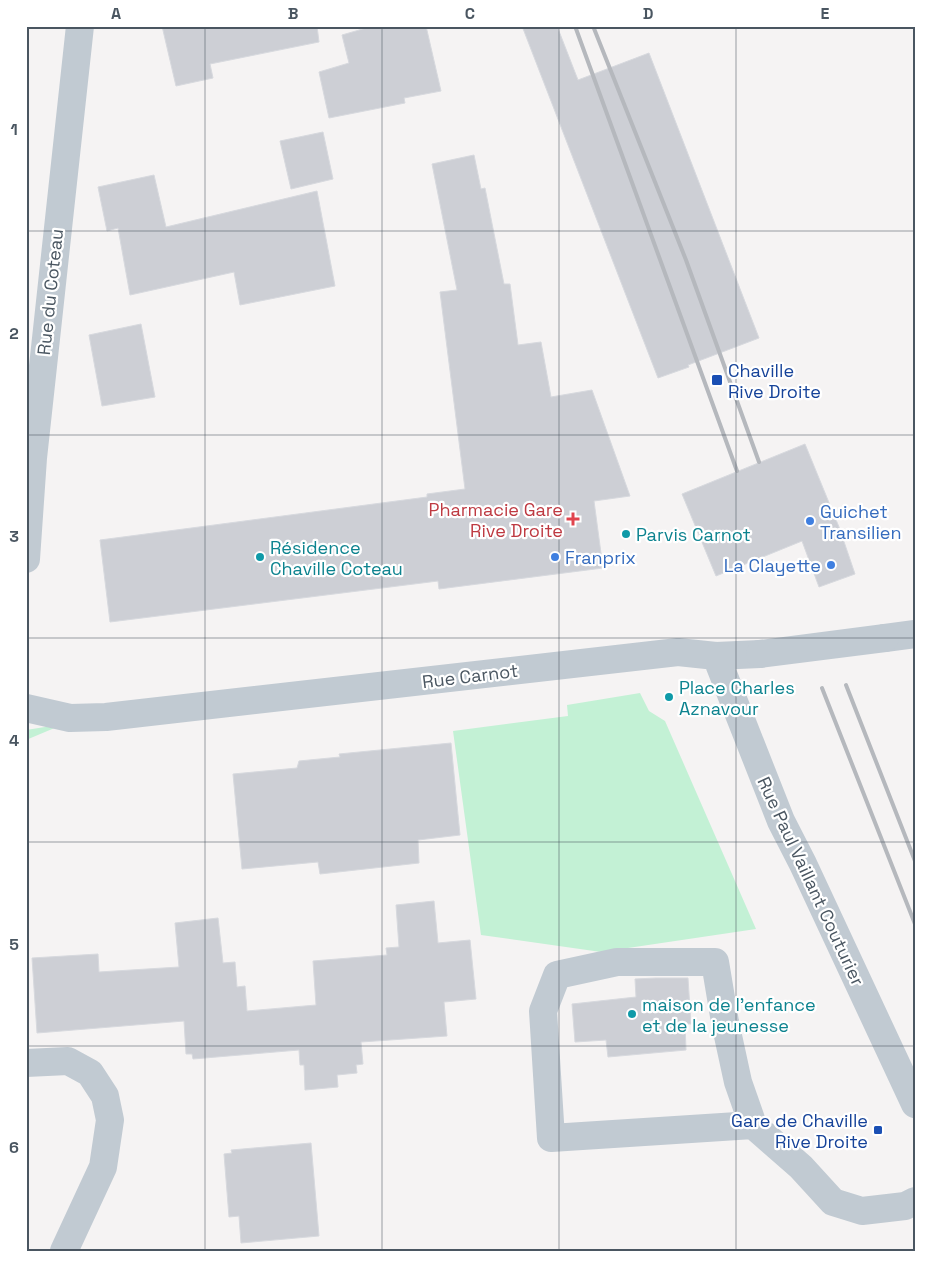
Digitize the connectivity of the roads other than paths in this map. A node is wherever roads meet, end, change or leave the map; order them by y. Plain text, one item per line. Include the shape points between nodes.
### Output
1 (80, 26) edge
2 (30, 458) edge
3 (26, 559) edge
4 (915, 634) edge
5 (716, 656) junction
6 (26, 708) edge
7 (26, 1063) edge
8 (915, 1104) edge
9 (753, 1125) junction
10 (915, 1202) edge
11 (64, 1251) edge

1 - 2 street, Rue du Coteau
2 - 3 street, Rue du Coteau
4 - 5 street, Rue Carnot, bridge via 760,654
5 - 6 street, Rue Carnot via 678,652 106,717 70,718
5 - 8 street, Rue Paul Vaillant Couturier via 781,821
7 - 11 street via 68,1061 90,1073 105,1096 110,1120 103,1167
9 - 9 street via 738,1082 715,962 617,962 557,975 543,1010 551,1138
9 - 10 street via 801,1167 833,1202 862,1211

